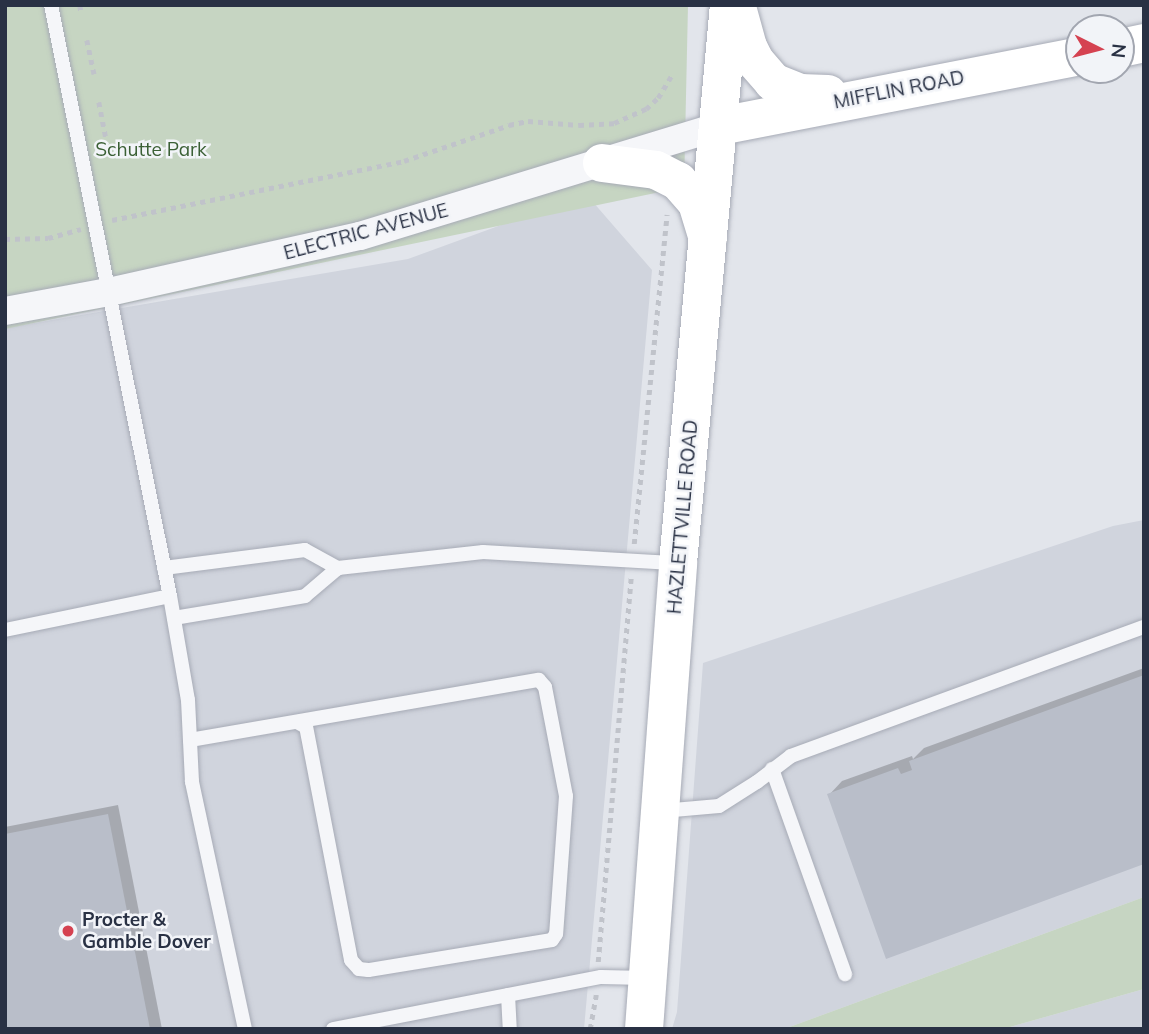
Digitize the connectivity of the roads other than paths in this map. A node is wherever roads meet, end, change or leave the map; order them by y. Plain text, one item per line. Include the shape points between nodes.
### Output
1 (51, 5) edge
2 (729, 5) edge
3 (737, 5) edge
4 (1065, 59) edge
5 (865, 96) junction
6 (720, 126) junction
7 (602, 163) junction
8 (709, 240) junction
9 (109, 292) junction
10 (5, 312) edge
11 (678, 563) junction
12 (164, 568) junction
13 (338, 568) junction
14 (170, 596) junction
15 (174, 618) junction
16 (1144, 627) edge
17 (5, 630) edge
18 (297, 722) junction
19 (190, 740) junction
20 (772, 769) junction
21 (661, 811) junction
22 (845, 974) dead end
23 (648, 978) junction
24 (508, 995) junction
25 (245, 1029) edge
26 (333, 1029) edge
27 (510, 1029) edge
28 (644, 1029) edge

1 - 9 lane
2 - 6 main road, HAZLETTVILLE ROAD
3 - 5 main road via 755,61 779,86 800,93
4 - 5 main road, MIFFLIN ROAD
5 - 6 main road, MIFFLIN ROAD
6 - 7 street, ELECTRIC AVENUE
6 - 8 main road, HAZLETTVILLE ROAD
7 - 8 main road via 656,170 678,181 696,203
7 - 9 street, ELECTRIC AVENUE via 360,236
8 - 11 main road, HAZLETTVILLE ROAD
9 - 10 street, ELECTRIC AVENUE
9 - 12 lane
11 - 13 lane via 482,552
11 - 21 main road, HAZLETTVILLE ROAD
12 - 13 lane via 305,550
12 - 14 lane
13 - 15 lane via 305,596
14 - 15 lane
14 - 17 lane
15 - 19 lane
16 - 20 lane via 803,751
18 - 18 lane via 306,727 351,960 359,969 552,940 566,796 545,687 539,680
18 - 19 lane
19 - 25 lane via 192,782
20 - 21 lane via 719,806
20 - 22 lane
21 - 23 main road, HAZLETTVILLE ROAD
23 - 24 lane via 597,978
23 - 28 main road, HAZLETTVILLE ROAD
24 - 26 lane
24 - 27 lane

